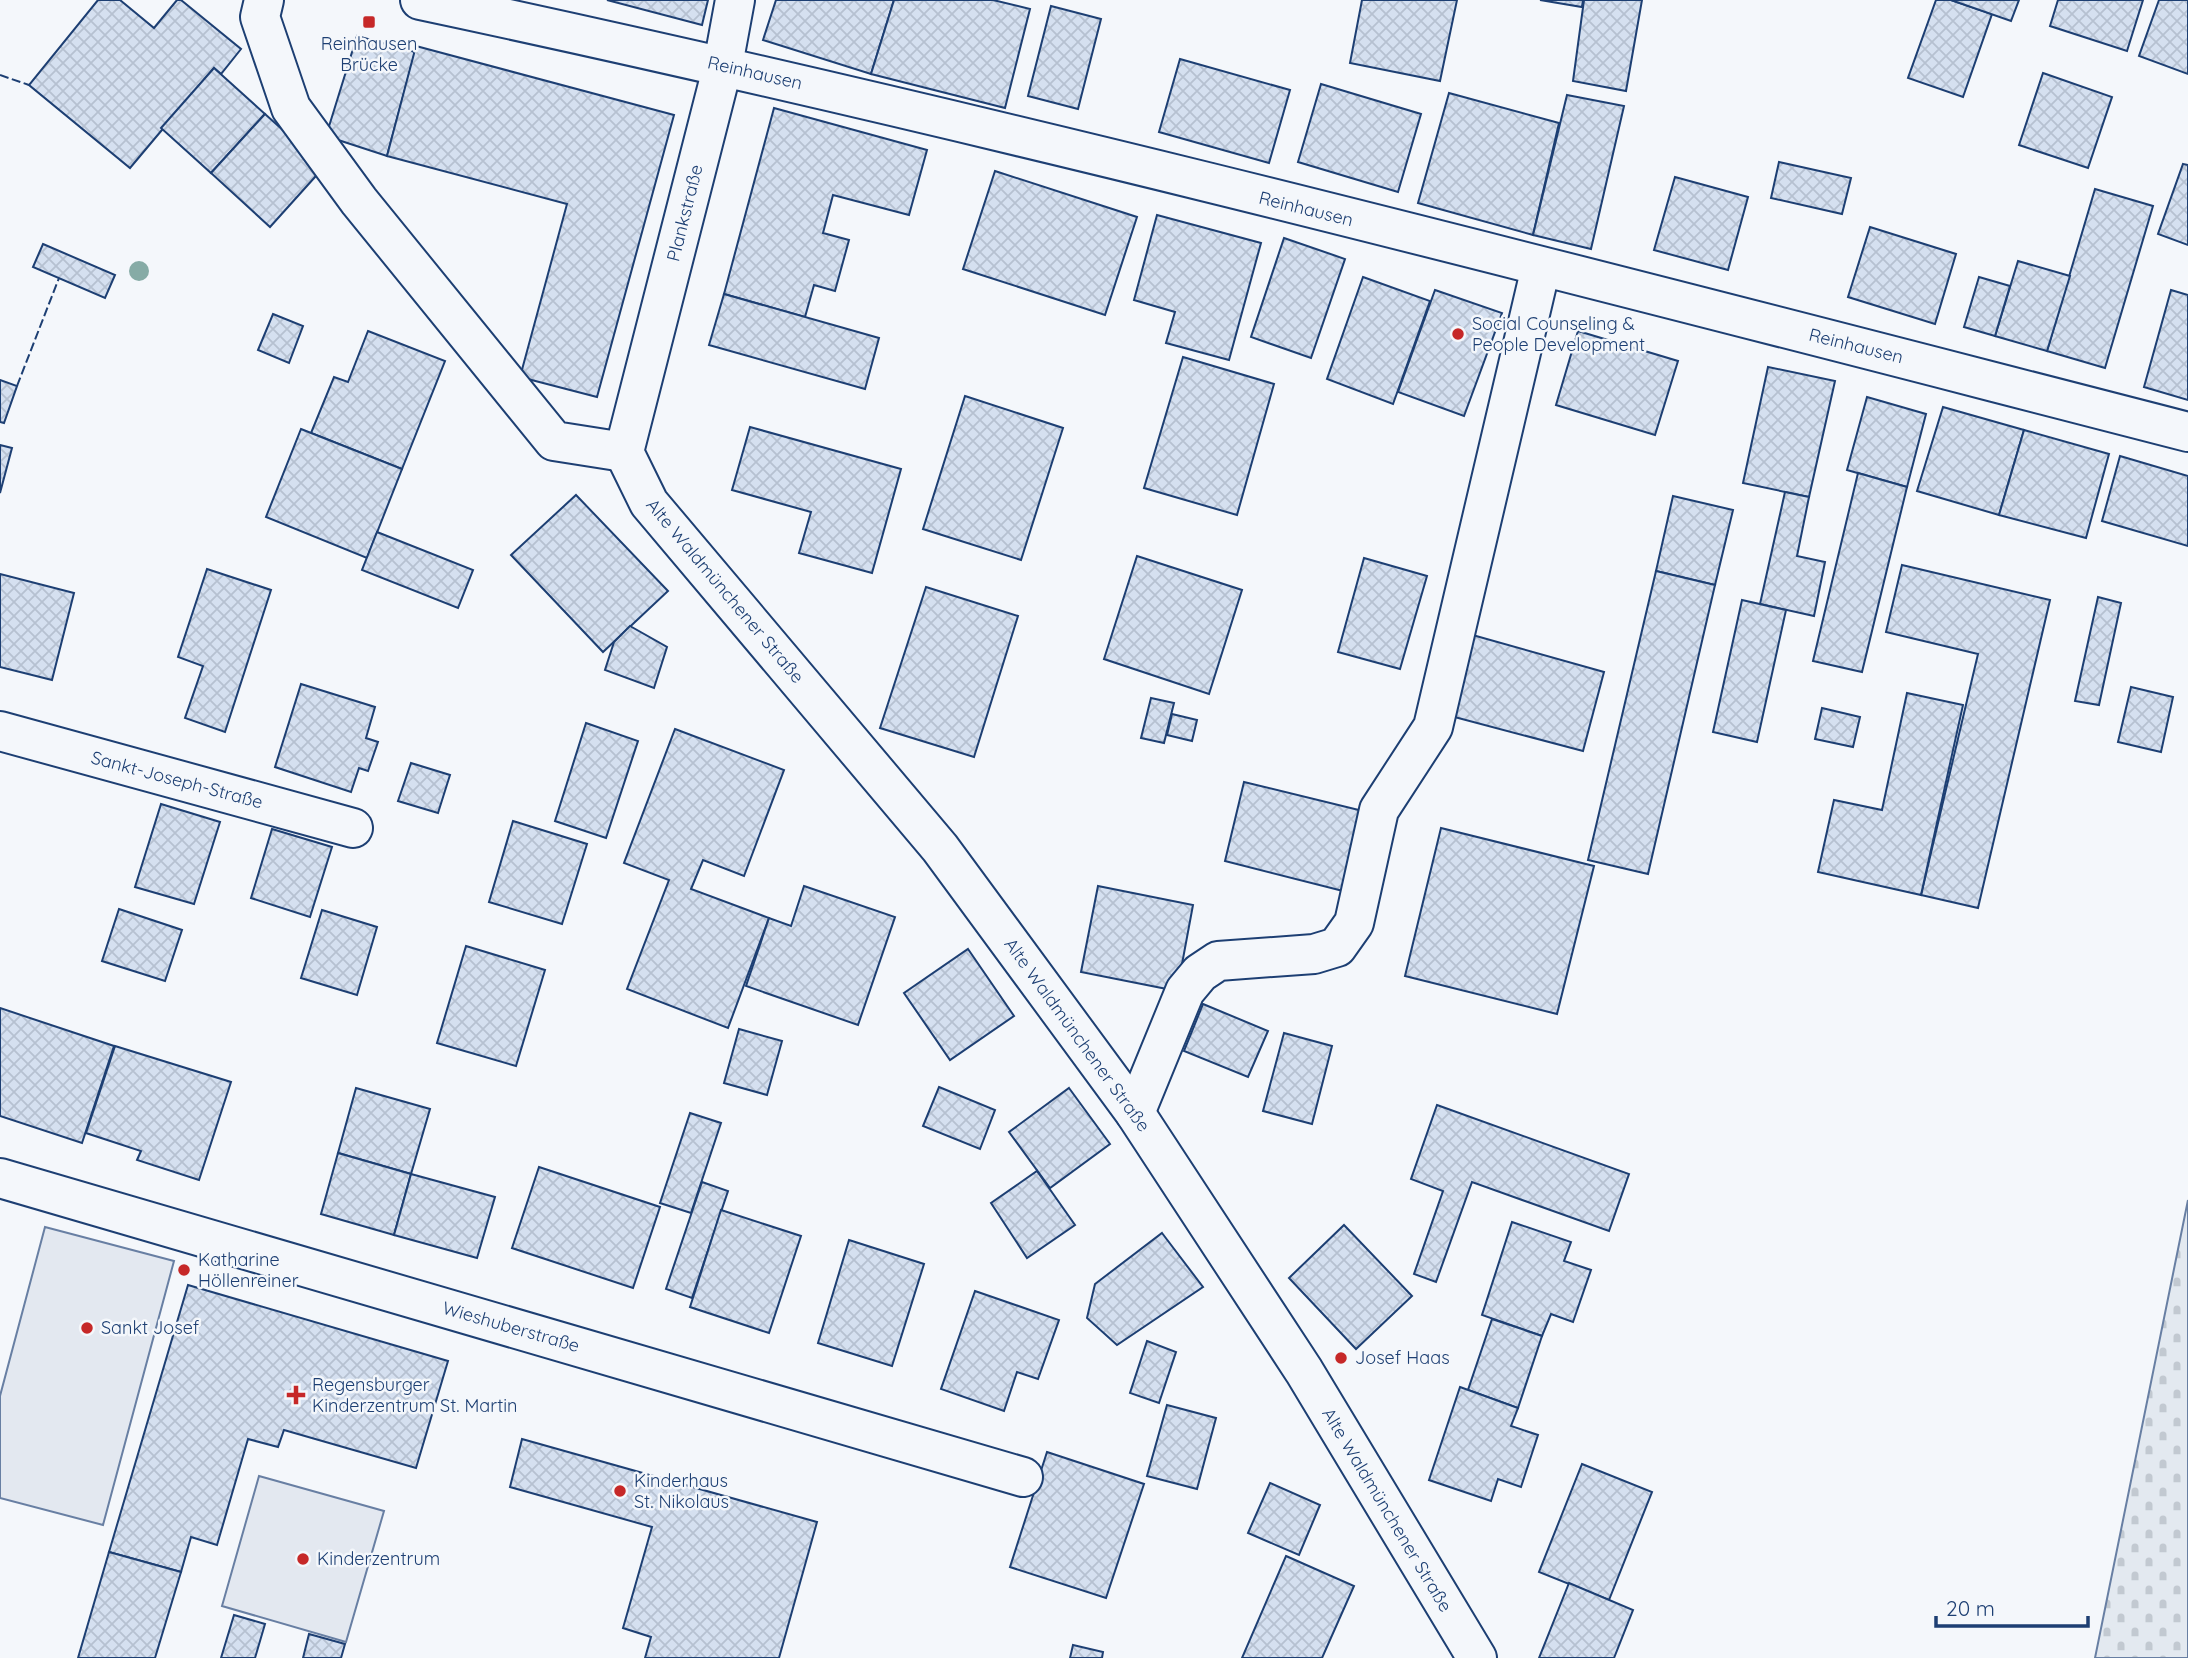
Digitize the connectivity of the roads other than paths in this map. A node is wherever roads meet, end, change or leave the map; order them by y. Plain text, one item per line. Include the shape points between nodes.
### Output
1 (264, 0) edge
2 (420, 0) edge
3 (735, 0) edge
4 (723, 65) junction
5 (1541, 267) junction
6 (2188, 432) edge
7 (628, 439) junction
8 (0, 731) edge
9 (353, 828) dead end
10 (1135, 1113) junction
11 (0, 1178) edge
12 (1023, 1477) dead end
13 (1477, 1658) edge

1 - 7 street via 260,17 291,108 359,201 554,441
2 - 4 street, Reinhausen
3 - 4 street, Plankstraße
4 - 5 street, Reinhausen
4 - 7 street, Plankstraße
5 - 6 street, Reinhausen
5 - 10 street via 1433,727 1379,810 1354,923 1337,947 1314,954 1218,961 1200,973 1185,991
7 - 10 street, Alte Waldmünchener Straße via 649,503 940,848
8 - 9 street, Sankt-Joseph-Straße
10 - 13 street, Alte Waldmünchener Straße via 1304,1371
11 - 12 street, Wieshuberstraße

